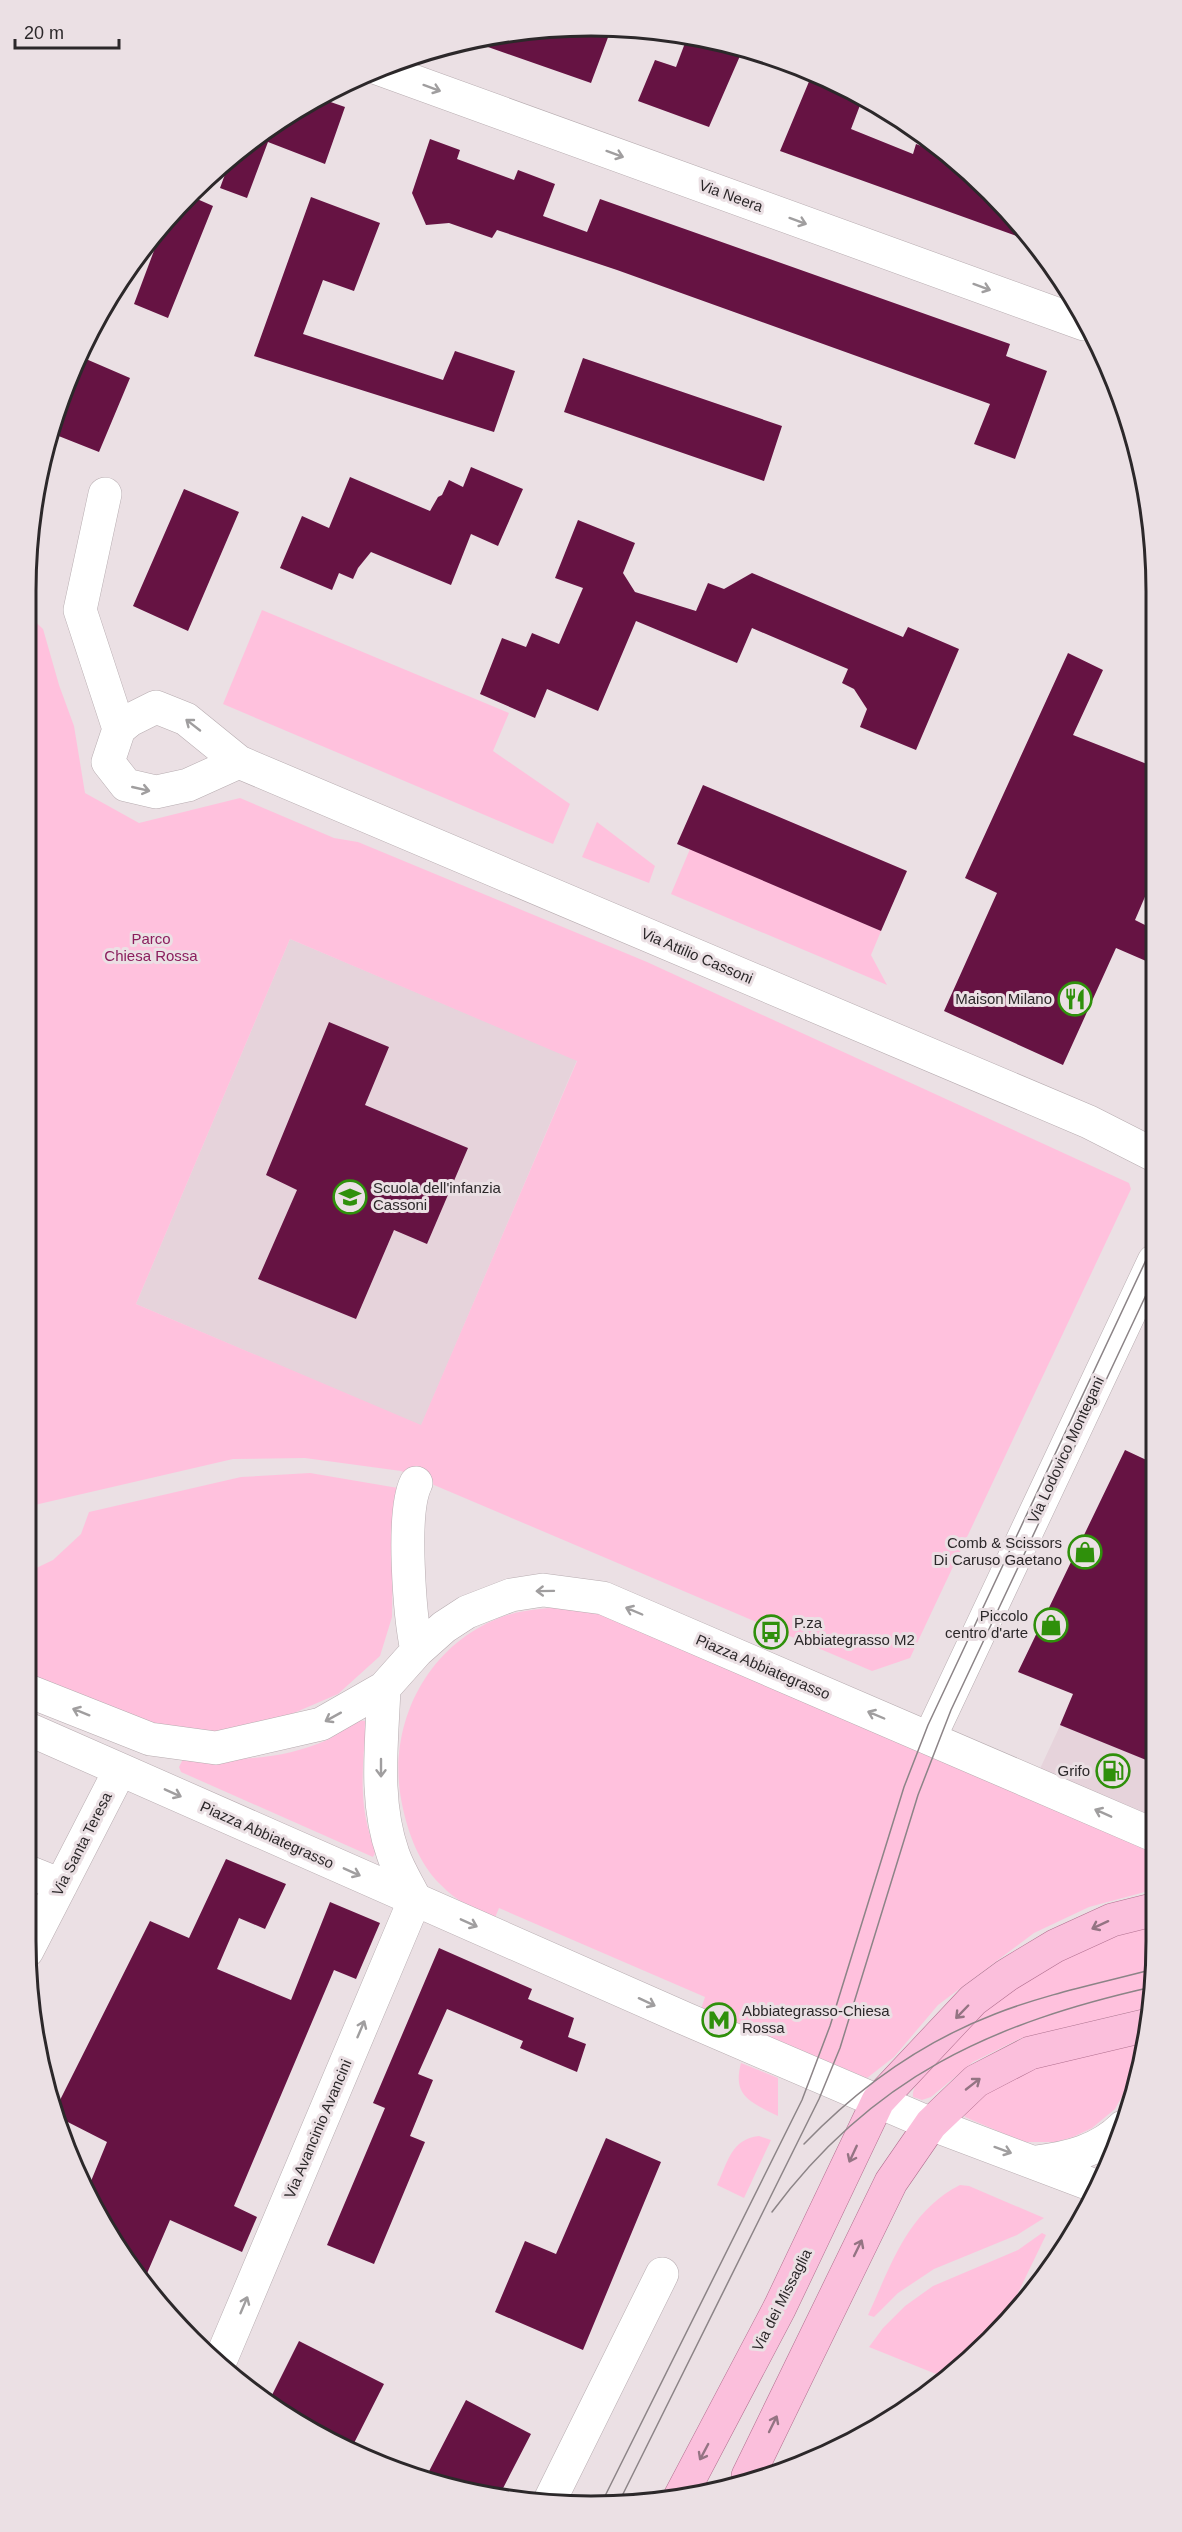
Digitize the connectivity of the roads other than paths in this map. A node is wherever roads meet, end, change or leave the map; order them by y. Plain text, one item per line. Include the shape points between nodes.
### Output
1 (391, 73) edge
2 (1076, 321) edge
3 (105, 494) dead end
4 (119, 729) junction
5 (239, 762) junction
6 (1146, 1151) edge
7 (1146, 1278) edge
8 (416, 1483) dead end
9 (417, 1651) junction
10 (384, 1688) junction
11 (36, 1694) edge
12 (36, 1732) edge
13 (930, 1737) junction
14 (120, 1770) junction
15 (1146, 1832) edge
16 (36, 1875) edge
17 (61, 1885) junction
18 (415, 1899) junction
19 (1146, 1911) edge
20 (36, 1934) edge
21 (1139, 2027) edge
22 (878, 2101) junction
23 (930, 2124) junction
24 (1110, 2138) edge
25 (1036, 2162) junction
26 (1090, 2184) edge
27 (662, 2274) dead end
28 (222, 2356) edge
29 (750, 2473) edge
30 (685, 2487) edge
31 (553, 2495) edge

1 -> 2 street, Via Neera
3 - 4 street via 80,610
5 -> 4 street, Via Attilio Cassoni via 186,719 156,707
4 -> 5 street via 108,762 126,785 156,792 188,784
5 - 6 street, Via Attilio Cassoni via 1089,1122
7 - 13 street, Via Lodovico Montegani
8 - 9 street via 409,1510
9 - 10 street, Piazza Abbiategrasso
13 -> 9 street, Piazza Abbiategrasso via 603,1598 574,1592 543,1590 511,1595 478,1607 444,1626
10 -> 11 street, Piazza Abbiategrasso via 321,1724 216,1748 135,1735
10 -> 18 street via 383,1812 393,1854
12 - 14 street, Piazza Abbiategrasso
15 -> 13 street, Piazza Abbiategrasso
14 - 17 street, Via Santa Teresa
14 -> 18 street, Piazza Abbiategrasso
16 - 17 street
17 - 20 street, Via Santa Teresa
18 -> 22 street, Piazza Abbiategrasso
28 -> 18 street, Via Avancinio Avancini
19 -> 22 main road via 1112,1920 1055,1946 1007,1975 974,2000
23 -> 21 main road via 976,2081 1030,2053
22 - 23 street, Piazza Abbiategrasso
22 -> 30 main road, Via dei Missaglia via 780,2307
23 -> 25 street, Piazza Abbiategrasso
29 -> 23 main road via 891,2182
24 - 25 street, Piazza Abbiategrasso via 1070,2158
25 - 26 street, Piazza Abbiategrasso
27 - 31 street

